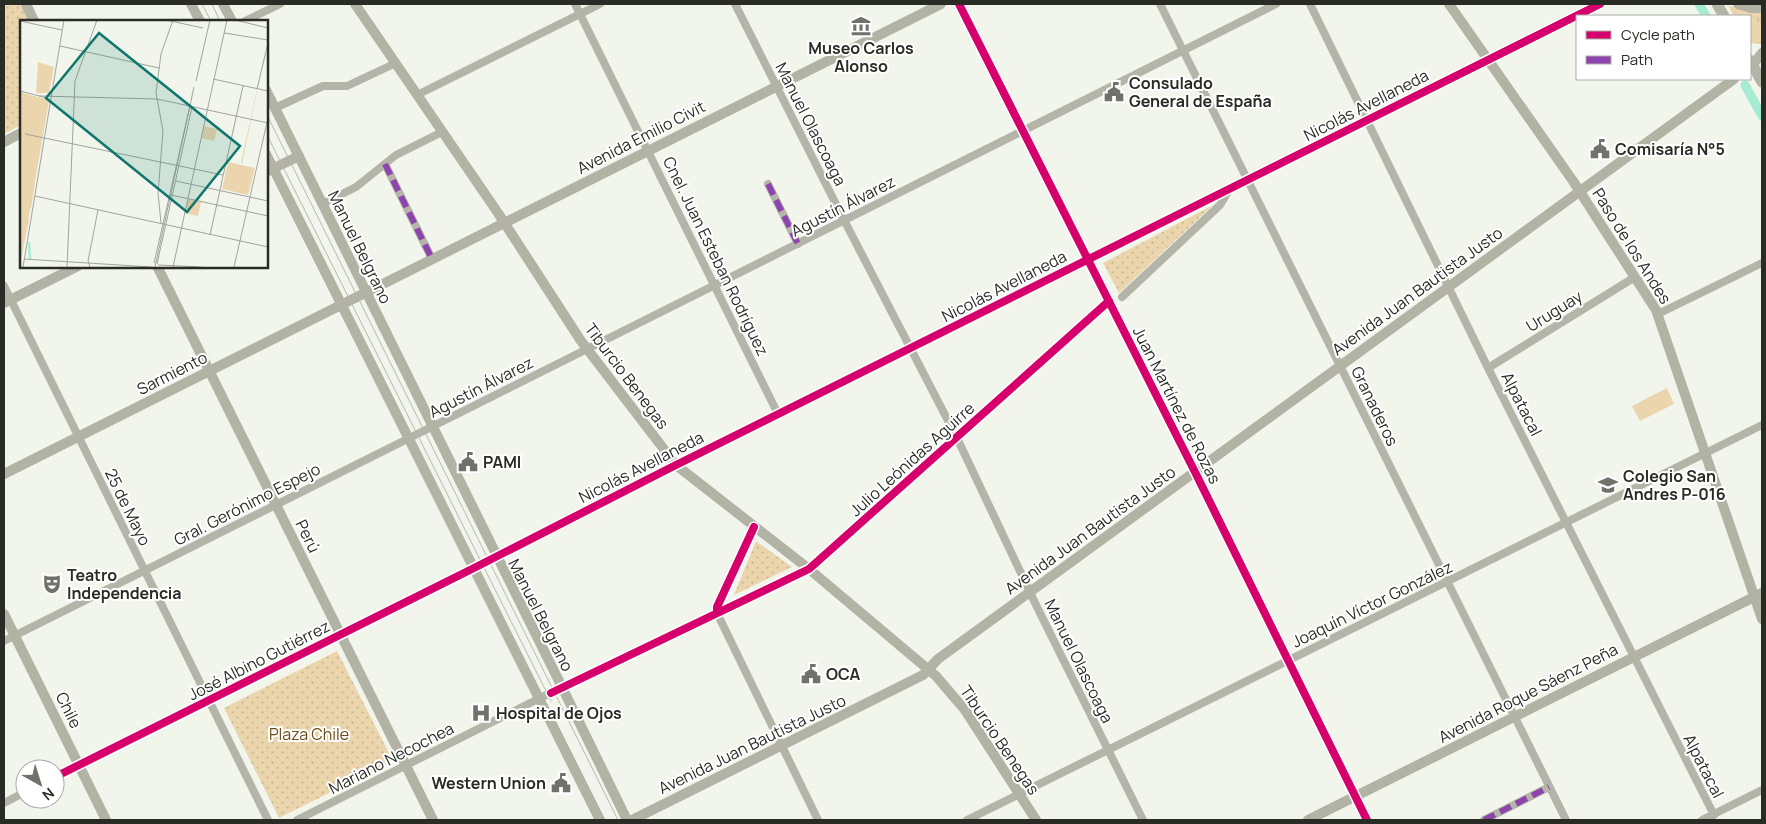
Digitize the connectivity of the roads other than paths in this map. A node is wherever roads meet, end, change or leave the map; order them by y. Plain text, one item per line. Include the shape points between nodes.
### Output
1 (26, 4) edge
2 (191, 4) edge
3 (224, 4) edge
4 (280, 4) edge
5 (355, 4) edge
6 (575, 4) edge
7 (600, 4) edge
8 (735, 4) edge
9 (941, 4) edge
10 (959, 4) edge
11 (1160, 4) edge
12 (1276, 4) edge
13 (1310, 4) edge
14 (1449, 4) edge
15 (1600, 4) edge
16 (1717, 4) edge
17 (1738, 4) edge
18 (1762, 8) edge
19 (580, 14) junction
20 (1578, 15) edge
21 (1723, 15) edge
22 (1576, 16) edge
23 (34, 20) edge
24 (199, 20) edge
25 (232, 20) edge
26 (248, 20) edge
27 (1184, 50) junction
28 (1762, 54) edge
29 (1489, 59) junction
30 (396, 64) junction
31 (1751, 64) edge
32 (1733, 80) edge
33 (1762, 82) edge
34 (776, 86) junction
35 (268, 94) edge
36 (417, 95) junction
37 (275, 108) junction
38 (1366, 121) junction
39 (1023, 131) junction
40 (442, 132) junction
41 (20, 134) edge
42 (4, 142) edge
43 (648, 151) junction
44 (298, 156) junction
45 (385, 164) junction
46 (270, 170) edge
47 (1248, 179) junction
48 (768, 184) dead end
49 (1231, 188) junction
50 (1580, 191) junction
51 (1213, 197) junction
52 (322, 204) junction
53 (1219, 206) junction
54 (844, 220) junction
55 (504, 223) junction
56 (798, 244) junction
57 (432, 259) junction
58 (1088, 259) junction
59 (1762, 264) edge
60 (74, 268) edge
61 (158, 268) edge
62 (1635, 277) junction
63 (715, 285) junction
64 (4, 286) edge
65 (1449, 287) junction
66 (366, 292) junction
67 (1122, 297) dead end
68 (354, 298) joint
69 (1109, 301) junction
70 (7, 302) edge
71 (342, 304) junction
72 (1658, 314) junction
73 (910, 348) junction
74 (588, 349) junction
75 (1340, 366) junction
76 (1488, 368) junction
77 (209, 371) junction
78 (778, 414) junction
79 (1762, 425) edge
80 (432, 427) junction
81 (421, 432) joint
82 (78, 436) junction
83 (410, 438) junction
84 (957, 438) junction
85 (1706, 453) junction
86 (676, 465) junction
87 (1195, 472) junction
88 (4, 474) edge
89 (276, 505) junction
90 (1566, 523) junction
91 (754, 527) junction
92 (497, 556) junction
93 (474, 568) junction
94 (809, 569) junction
95 (145, 571) junction
96 (1447, 582) junction
97 (1030, 592) junction
98 (1758, 595) edge
99 (717, 613) junction
100 (4, 614) edge
101 (1762, 619) edge
102 (341, 635) junction
103 (15, 636) junction
104 (4, 641) edge
105 (1634, 658) junction
106 (1288, 661) junction
107 (928, 669) junction
108 (562, 687) junction
109 (551, 693) joint
110 (540, 699) junction
111 (209, 701) junction
112 (1514, 717) junction
113 (781, 746) junction
114 (1107, 751) junction
115 (79, 765) junction
116 (406, 766) junction
117 (65, 772) edge
118 (1549, 787) junction
119 (1762, 790) edge
120 (1020, 794) junction
121 (1355, 797) junction
122 (1714, 814) junction
123 (106, 820) edge
124 (268, 820) edge
125 (297, 820) edge
126 (432, 820) edge
127 (600, 820) edge
128 (627, 820) edge
129 (632, 820) edge
130 (818, 820) edge
131 (967, 820) edge
132 (1036, 820) edge
133 (1143, 820) edge
134 (1308, 820) edge
135 (1367, 820) edge
136 (1484, 820) edge
137 (1566, 820) edge
138 (1702, 820) edge

1 - 23 street
2 - 24 street
3 - 25 street
4 - 26 street
5 - 30 street, Tiburcio Benegas
6 - 19 street, Cnel. Juan Esteban Rodríguez
7 - 19 street
8 - 34 street, Manuel Olascoaga
9 - 34 street, Avenida Emilio Civit
10 - 39 street, Juan Martínez de Rozas
11 - 27 street, Granaderos
12 - 27 street, Agustín Álvarez
13 - 38 street, Alpatacal
14 - 29 street, Paso de los Andes
15 - 20 street, Nicolás Avellaneda
16 - 21 main road
17 - 18 street
19 - 36 street
19 - 43 street, Cnel. Juan Esteban Rodríguez
22 - 29 street, Nicolás Avellaneda
27 - 39 street, Agustín Álvarez
27 - 47 street, Granaderos
28 - 31 street
29 - 38 street, Nicolás Avellaneda
29 - 50 street, Paso de los Andes
30 - 36 street, Tiburcio Benegas
30 - 37 street via 347,86 323,86
31 - 33 main road
32 - 50 street, Avenida Juan Bautista Justo
34 - 43 street, Avenida Emilio Civit
34 - 54 street, Manuel Olascoaga
35 - 37 street, Manuel Belgrano
36 - 40 street, Tiburcio Benegas
37 - 44 street, Manuel Belgrano
38 - 47 street, Nicolás Avellaneda
38 - 65 street, Alpatacal
39 - 54 street, Agustín Álvarez
39 - 58 street, Juan Martínez de Rozas
40 - 45 street via 403,151
40 - 55 street, Tiburcio Benegas
41 - 42 street
43 - 55 street, Avenida Emilio Civit
43 - 63 street, Cnel. Juan Esteban Rodríguez
44 - 46 street
44 - 52 street, Manuel Belgrano
45 - 52 street via 356,187
45 - 57 street
46 - 71 street
47 - 49 street, Nicolás Avellaneda
47 - 75 street, Granaderos
48 - 56 street
49 - 51 street, Nicolás Avellaneda
49 - 53 street
50 - 62 street, Paso de los Andes
50 - 65 street, Avenida Juan Bautista Justo
51 - 53 street via 1220,198
51 - 58 street, Nicolás Avellaneda
52 - 66 street, Manuel Belgrano
53 - 67 street
54 - 56 street, Agustín Álvarez
54 - 73 street, Manuel Olascoaga
55 - 57 street, Avenida Emilio Civit
55 - 74 street, Tiburcio Benegas
56 - 63 street, Agustín Álvarez
57 - 66 street, Avenida Emilio Civit
58 - 69 street, Juan Martínez de Rozas
58 - 73 street, Nicolás Avellaneda
59 - 72 street
60 - 70 street
61 - 77 street, Perú
62 - 72 street, Paso de los Andes
62 - 76 street, Uruguay
63 - 74 street, Agustín Álvarez
63 - 78 street, Cnel. Juan Esteban Rodríguez
64 - 70 street, 25 de Mayo
65 - 75 street, Avenida Juan Bautista Justo
65 - 76 street, Alpatacal
66 - 68 street, Avenida Emilio Civit
66 - 80 street, Manuel Belgrano
68 - 71 street, Sarmiento
69 - 84 street, Julio Leónidas Aguirre
69 - 87 street, Juan Martínez de Rozas
70 - 82 street, 25 de Mayo
71 - 77 street, Sarmiento
71 - 83 street
72 - 85 street, Paso de los Andes
73 - 78 street, Nicolás Avellaneda
73 - 84 street, Manuel Olascoaga
74 - 80 street, Agustín Álvarez
74 - 86 street, Tiburcio Benegas
75 - 87 street, Avenida Juan Bautista Justo
75 - 96 street, Granaderos
76 - 90 street, Alpatacal
77 - 82 street, Sarmiento
77 - 89 street, Perú
78 - 86 street, Nicolás Avellaneda
79 - 85 street, Joaquín Víctor González
80 - 81 street, Agustín Álvarez
80 - 92 street, Manuel Belgrano
81 - 83 street, Gral. Gerónimo Espejo
82 - 88 street, Sarmiento
82 - 95 street, 25 de Mayo
83 - 89 street, Gral. Gerónimo Espejo
83 - 93 street
84 - 94 street, Julio Leónidas Aguirre
84 - 97 street, Manuel Olascoaga
85 - 90 street, Joaquín Víctor González
85 - 98 street, Paso de los Andes
86 - 91 street, Tiburcio Benegas
86 - 92 street, Nicolás Avellaneda
87 - 97 street, Avenida Juan Bautista Justo
87 - 106 street, Juan Martínez de Rozas
89 - 95 street, Gral. Gerónimo Espejo
89 - 102 street, Perú
90 - 96 street, Joaquín Víctor González
90 - 105 street, Alpatacal
91 - 94 street, Tiburcio Benegas
91 - 99 street
92 - 93 street, Nicolás Avellaneda
92 - 108 street, Manuel Belgrano
93 - 102 street, José Albino Gutiérrez
93 - 110 street
94 - 99 street, Julio Leónidas Aguirre
94 - 107 street, Tiburcio Benegas
95 - 103 street, Gral. Gerónimo Espejo
95 - 111 street, 25 de Mayo
96 - 106 street, Joaquín Víctor González
96 - 112 street, Granaderos
97 - 107 street, Avenida Juan Bautista Justo
97 - 114 street, Manuel Olascoaga
98 - 101 street, Paso de los Andes
98 - 105 street, Avenida Roque Sáenz Peña
99 - 108 street, Julio Leónidas Aguirre
99 - 113 street
100 - 103 street, Chile
102 - 111 street, José Albino Gutiérrez
102 - 116 street, Perú
103 - 104 street, Gral. Gerónimo Espejo
103 - 115 street, Chile
105 - 112 street, Avenida Roque Sáenz Peña
105 - 122 street, Alpatacal
106 - 114 street, Joaquín Víctor González
106 - 121 street, Juan Martínez de Rozas
107 - 113 street, Avenida Juan Bautista Justo via 918,678
107 - 120 street, Tiburcio Benegas via 959,702
108 - 109 street, Julio Leónidas Aguirre
108 - 128 street, Manuel Belgrano
109 - 110 street, Mariano Necochea
110 - 116 street, Mariano Necochea
110 - 127 street
111 - 115 street, José Albino Gutiérrez
111 - 124 street, 25 de Mayo
112 - 118 street, Granaderos
112 - 121 street, Avenida Roque Sáenz Peña
113 - 129 street, Avenida Juan Bautista Justo
113 - 130 street
114 - 120 street, Joaquín Víctor González
114 - 133 street, Manuel Olascoaga
115 - 117 street, José Albino Gutiérrez
115 - 123 street, Chile
116 - 125 street, Mariano Necochea
116 - 126 street, Perú
118 - 136 street
118 - 137 street, Granaderos
119 - 122 street
120 - 131 street, Joaquín Víctor González
120 - 132 street, Tiburcio Benegas
121 - 134 street, Avenida Roque Sáenz Peña
121 - 135 street, Juan Martínez de Rozas
122 - 138 street

